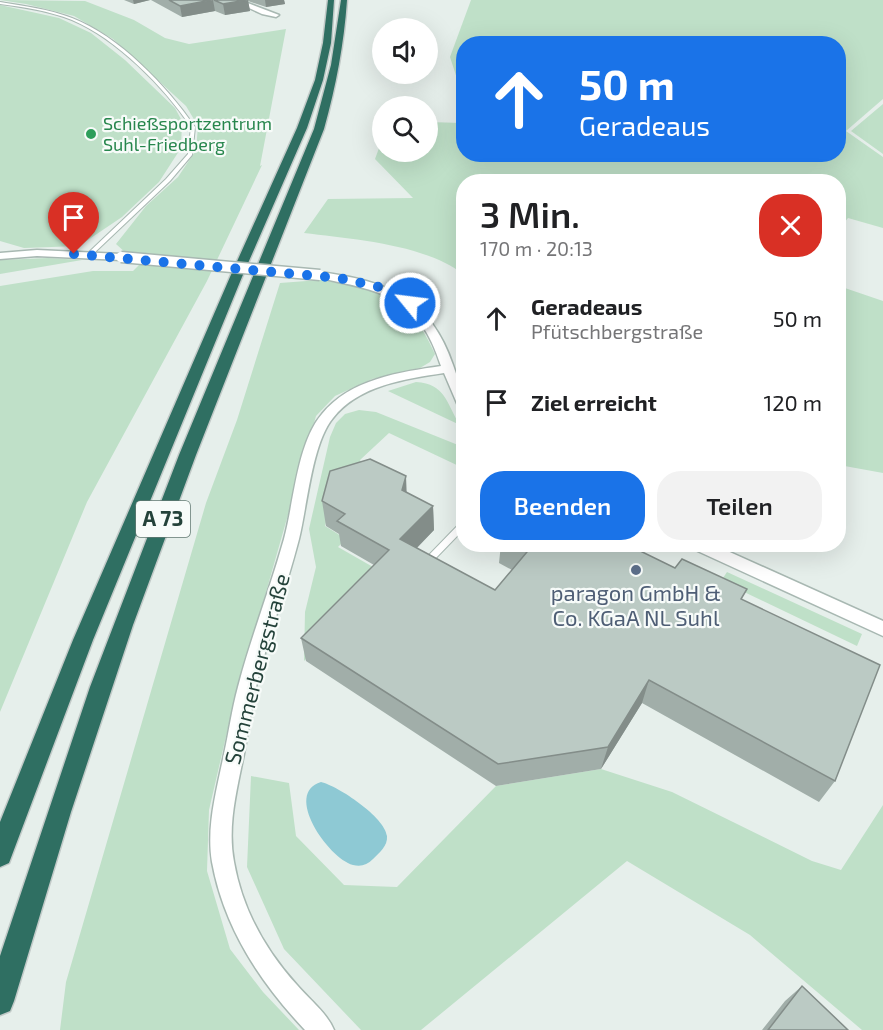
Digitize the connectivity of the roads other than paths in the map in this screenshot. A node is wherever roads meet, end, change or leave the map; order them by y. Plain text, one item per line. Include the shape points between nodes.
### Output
1 (235, 0) edge
2 (331, 0) edge
3 (344, 0) edge
4 (0, 3) edge
5 (276, 15) dead end
6 (90, 254) junction
7 (0, 256) edge
8 (448, 369) junction
9 (456, 387) edge
10 (456, 532) edge
11 (714, 552) edge
12 (430, 559) edge
13 (883, 629) edge
14 (0, 854) edge
15 (0, 1001) edge
16 (322, 1030) edge

1 - 5 street
2 - 14 highway, A 73 via 319,80 302,128 83,640
3 - 15 highway, A 73 via 336,72 319,129 169,502 118,640
4 - 6 lane via 66,16 98,33 181,106 194,126 190,154
6 - 7 street via 37,252
6 - 8 street, bridge via 320,275 379,287 410,303 439,341
8 - 9 street
8 - 16 street, Sommerbergstraße via 380,382 340,403 325,418 317,434 292,539 247,689 224,798 222,859 234,909 255,951 290,997
10 - 12 lane
11 - 13 street

